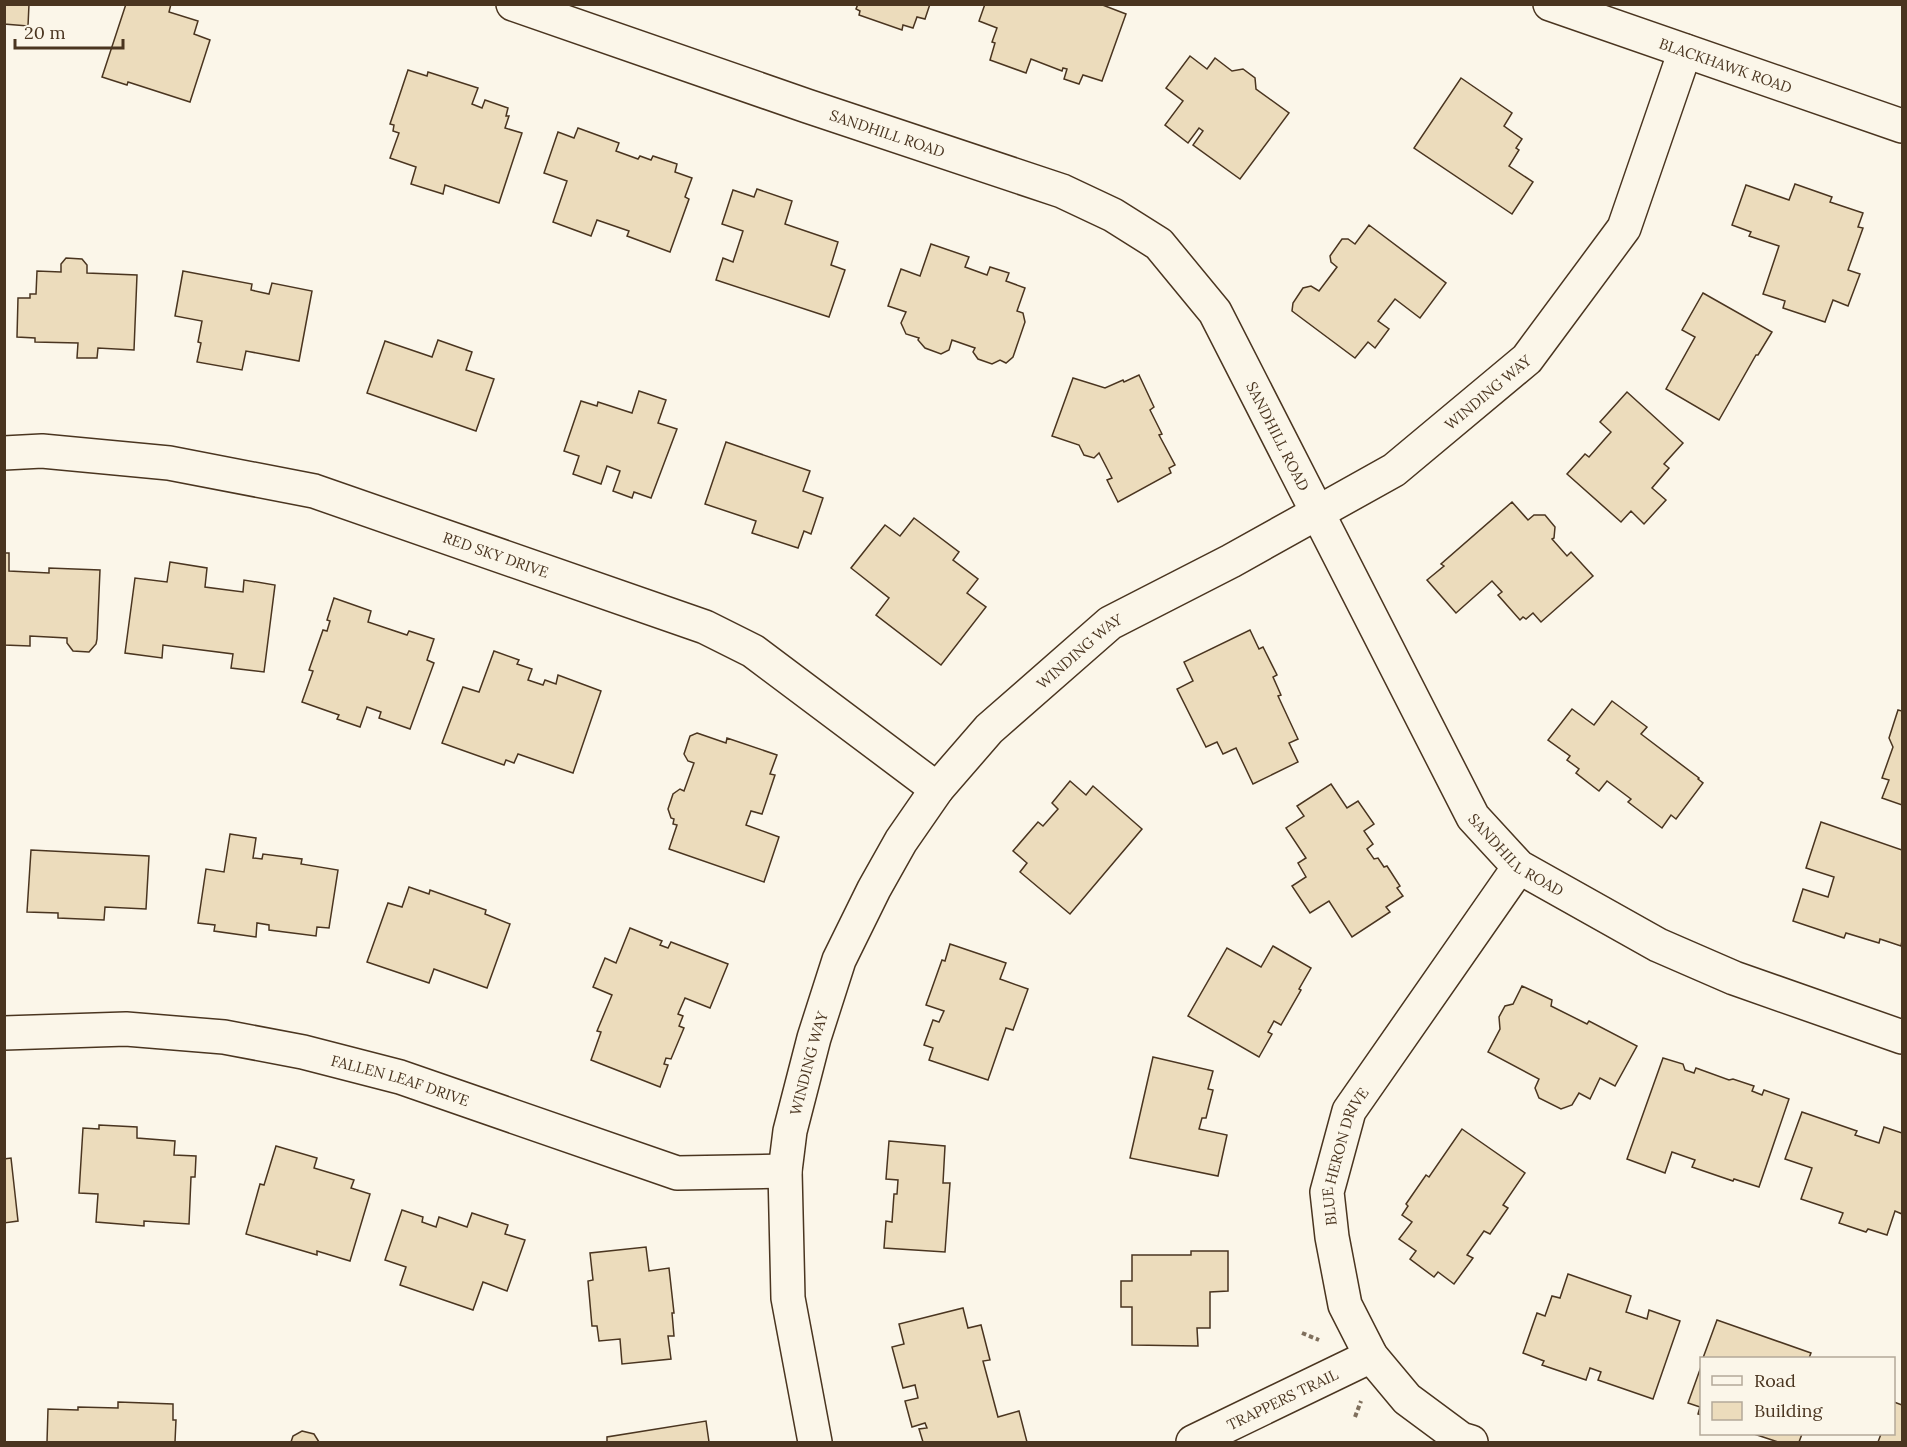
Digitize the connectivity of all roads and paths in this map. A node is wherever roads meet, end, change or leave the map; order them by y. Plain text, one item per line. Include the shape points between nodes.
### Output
1 (513, 4) edge
2 (1550, 4) edge
3 (1685, 51) junction
4 (1902, 126) edge
5 (4, 453) edge
6 (1317, 513) junction
7 (936, 789) junction
8 (1519, 867) junction
9 (4, 1034) edge
10 (1902, 1037) edge
11 (785, 1171) junction
12 (1302, 1333) dead end
13 (1319, 1340) dead end
14 (1371, 1356) junction
15 (1361, 1401) dead end
16 (1355, 1417) dead end
17 (815, 1443) edge
18 (1193, 1443) edge
19 (1471, 1443) edge

1 - 6 street, SANDHILL ROAD via 1062,191 1150,238 1215,312
2 - 3 street, BLACKHAWK ROAD
3 - 4 street, BLACKHAWK ROAD
3 - 6 street, WINDING WAY via 1624,228 1527,359 1394,470
5 - 7 street, RED SKY DRIVE via 42,451 169,463 314,491 705,627 753,651
6 - 7 street, WINDING WAY via 1110,623 989,729
6 - 8 street, SANDHILL ROAD via 1473,817
7 - 11 street, WINDING WAY via 901,841 839,960 790,1131
8 - 10 street, SANDHILL ROAD via 1658,945 1734,978
8 - 14 street, BLUE HERON DRIVE via 1349,1111 1328,1192 1332,1237 1345,1305
9 - 11 street, FALLEN LEAF DRIVE via 126,1029 224,1038 303,1052 400,1077 677,1173
11 - 17 street, WINDING WAY via 788,1298
12 - 13 path
14 - 18 street, TRAPPERS TRAIL
14 - 19 street, BLUE HERON DRIVE via 1407,1400
15 - 16 path

